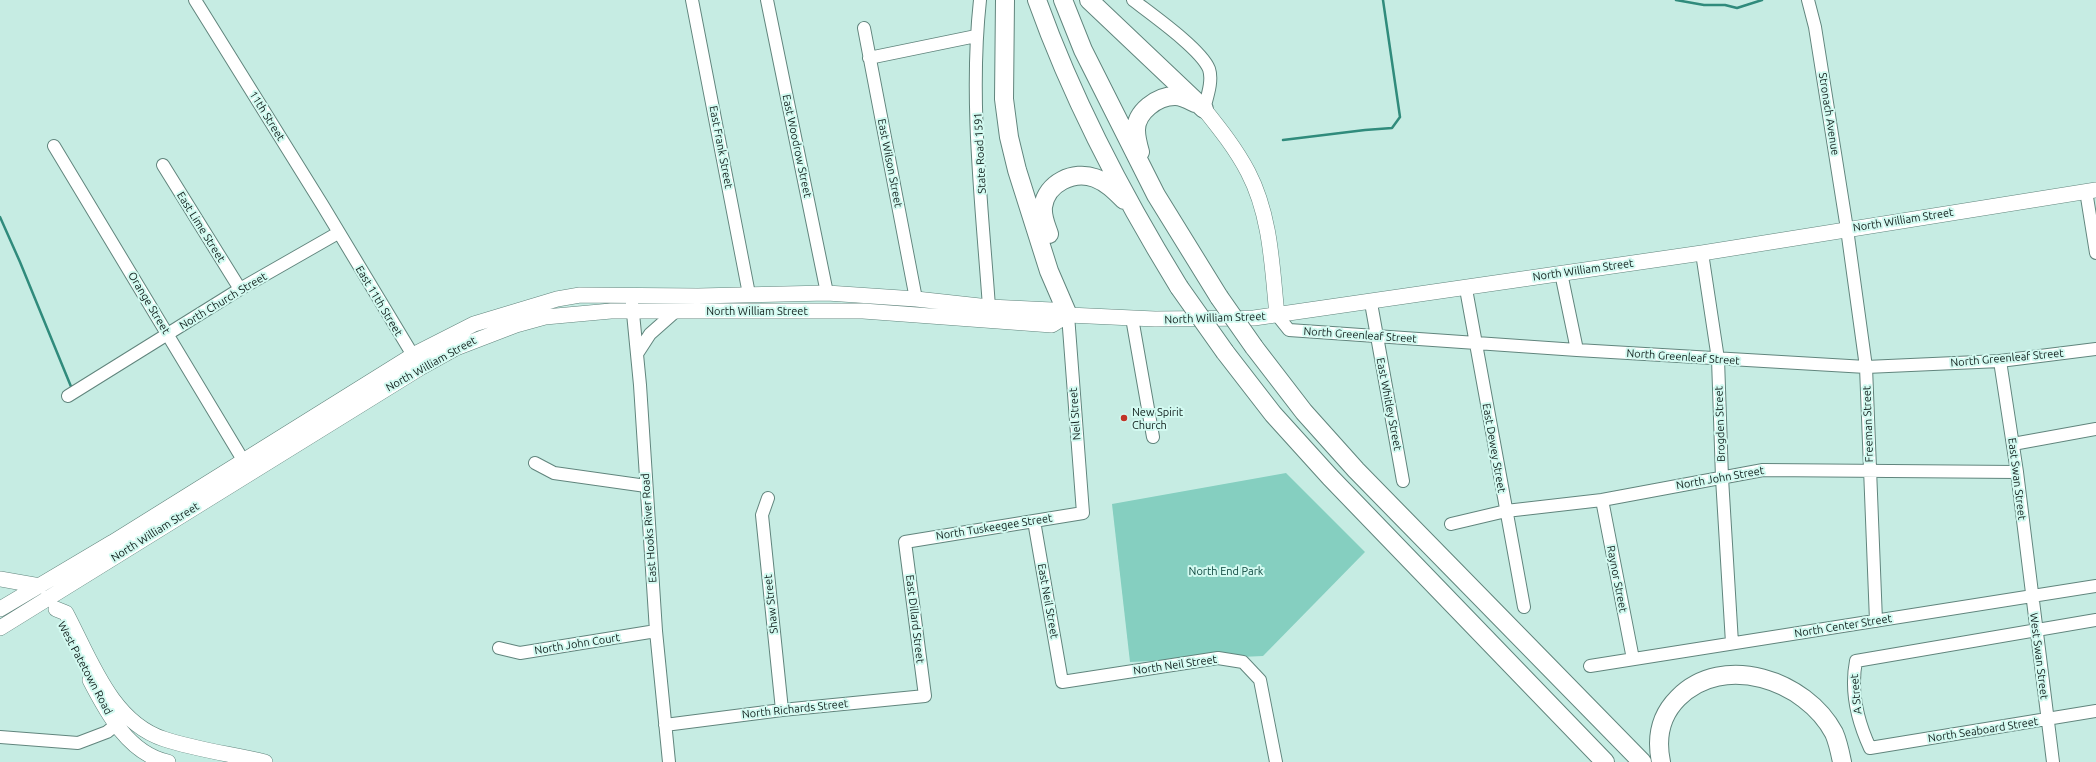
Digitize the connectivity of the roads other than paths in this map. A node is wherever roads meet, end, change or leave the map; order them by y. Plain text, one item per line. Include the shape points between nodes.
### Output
1 (195, 0) edge
2 (692, 0) edge
3 (767, 0) edge
4 (980, 0) edge
5 (1005, 0) edge
6 (1037, 0) edge
7 (1063, 0) edge
8 (1089, 0) edge
9 (1133, 0) edge
10 (1808, 0) edge
11 (864, 28) dead end
12 (976, 36) junction
13 (869, 58) junction
14 (1204, 109) junction
15 (54, 146) dead end
16 (163, 165) dead end
17 (2091, 190) edge
18 (1156, 195) junction
19 (1848, 228) junction
20 (1145, 231) junction
21 (338, 233) junction
22 (1702, 253) junction
23 (2096, 253) edge
24 (1561, 273) junction
25 (240, 289) junction
26 (1466, 289) junction
27 (827, 293) junction
28 (631, 294) junction
29 (749, 294) junction
30 (916, 299) junction
31 (1371, 303) junction
32 (989, 306) junction
33 (632, 311) junction
34 (676, 311) junction
35 (1068, 315) junction
36 (1277, 315) junction
37 (1132, 318) junction
38 (168, 334) junction
39 (1376, 336) junction
40 (1475, 342) junction
41 (2096, 349) edge
42 (1577, 350) junction
43 (637, 354) junction
44 (1718, 360) junction
45 (2000, 361) junction
46 (416, 362) junction
47 (1866, 367) junction
48 (68, 396) dead end
49 (2096, 429) edge
50 (1153, 438) dead end
51 (2013, 444) junction
52 (243, 460) junction
53 (535, 463) dead end
54 (1870, 471) junction
55 (2017, 472) junction
56 (1722, 478) junction
57 (1403, 481) dead end
58 (646, 486) junction
59 (768, 498) dead end
60 (1602, 500) junction
61 (1506, 511) junction
62 (1083, 513) joint
63 (1034, 521) junction
64 (1451, 524) dead end
65 (151, 534) junction
66 (905, 542) joint
67 (0, 579) edge
68 (40, 586) junction
69 (2096, 586) edge
70 (2031, 596) junction
71 (52, 604) junction
72 (1524, 607) dead end
73 (0, 609) edge
74 (2096, 620) edge
75 (1876, 621) junction
76 (0, 628) edge
77 (2037, 630) junction
78 (656, 631) junction
79 (1732, 644) junction
80 (499, 648) dead end
81 (1633, 659) junction
82 (1590, 666) dead end
83 (1062, 682) joint
84 (925, 696) joint
85 (782, 710) junction
86 (2096, 712) edge
87 (2046, 719) junction
88 (122, 721) junction
89 (665, 725) junction
90 (0, 737) edge
91 (1870, 748) joint
92 (168, 762) edge
93 (265, 762) edge
94 (669, 762) edge
95 (1276, 762) edge
96 (1605, 762) edge
97 (1642, 762) edge
98 (1661, 762) edge
99 (1842, 762) edge
100 (2053, 762) edge

1 - 21 street, 11th Street
2 - 29 street, East Frank Street
3 - 27 street, East Woodrow Street
4 - 12 street, State Road 1591
5 - 35 highway via 1004,99 1009,137 1049,271
6 - 20 highway via 1051,41 1084,114
7 - 18 highway via 1083,50
8 - 14 highway
9 - 14 street via 1178,35 1209,69 1210,79
10 - 19 street, Stronach Avenue via 1815,27
11 - 13 street, East Wilson Street
12 - 13 street
12 - 32 street, State Road 1591 via 978,154
13 - 30 street, East Wilson Street
14 - 18 highway via 1186,98 1175,96 1163,98 1144,110 1136,129 1137,141
14 - 36 main road via 1231,142 1258,194 1271,249
15 - 38 street, Orange Street
16 - 25 street, East Lime Street
17 - 19 main road, North William Street
17 - 23 street
18 - 97 highway, bridge via 1219,297 1304,412 1356,470
19 - 22 main road, North William Street
19 - 47 street, Freeman Street
20 - 35 highway via 1124,200 1108,185 1094,178 1074,175 1054,187 1046,196 1043,206 1044,218 1059,267
20 - 96 highway, bridge via 1179,287 1224,352 1273,414 1330,477
21 - 25 street, North Church Street
21 - 46 street, East 11th Street
22 - 24 main road, North William Street
22 - 44 street, Brogden Street
24 - 26 main road, North William Street
24 - 42 street
25 - 38 street, North Church Street
26 - 31 main road, North William Street
26 - 40 street, East Dewey Street
27 - 29 main road, North William Street
27 - 30 main road, North William Street
28 - 29 main road, North William Street
28 - 33 street, East Hooks River Road
28 - 46 main road, North William Street via 580,295 541,303 474,324
30 - 32 main road, North William Street
31 - 36 main road, North William Street
31 - 39 street, East Whitley Street
32 - 35 main road, North William Street via 1052,310
33 - 34 main road, North William Street
33 - 43 street, East Hooks River Road
33 - 46 main road, North William Street via 545,317 516,324
34 - 35 main road, North William Street via 863,312 1052,325
34 - 43 street via 650,334
35 - 37 main road, North William Street
35 - 62 street, Neil Street
36 - 37 main road, North William Street via 1254,318
36 - 39 street, North Greenleaf Street via 1290,330
37 - 50 street
38 - 48 street, North Church Street
38 - 52 street, Orange Street
39 - 40 street, North Greenleaf Street
39 - 57 street, East Whitley Street
40 - 42 street, North Greenleaf Street
40 - 61 street, East Dewey Street
41 - 45 street, North Greenleaf Street
42 - 44 street, North Greenleaf Street
43 - 58 street, East Hooks River Road
44 - 47 street, North Greenleaf Street
44 - 56 street, Brogden Street
45 - 47 street, North Greenleaf Street
45 - 51 street, East Swan Street
46 - 52 main road, North William Street
46 - 65 main road, North William Street
47 - 54 street, Freeman Street
49 - 51 street
51 - 55 street, East Swan Street
52 - 65 main road via 244,466 241,470 166,519
52 - 68 main road, North William Street
53 - 58 street via 554,473
54 - 55 street, North John Street
54 - 56 street, North John Street via 1763,470
54 - 75 street, Freeman Street
55 - 70 street, East Swan Street
56 - 60 street, North John Street
56 - 79 street, Brogden Street
58 - 78 street, East Hooks River Road
59 - 85 street, Shaw Street via 762,515
60 - 61 street, North John Street
60 - 81 street, Raynor Street
61 - 64 street, North John Street
61 - 72 street, East Dewey Street
62 - 63 street, North Tuskeegee Street
63 - 66 street, North Tuskeegee Street
63 - 83 street, East Neil Street
65 - 71 main road, North William Street
66 - 84 street, East Dillard Street
67 - 68 main road
68 - 71 main road, West Patetown Road
68 - 73 main road, North William Street
69 - 70 street, North Center Street
70 - 75 street, North Center Street
70 - 77 street, West Swan Street
71 - 76 main road, North William Street
71 - 88 main road, West Patetown Road via 66,613
74 - 77 street
75 - 79 street, North Center Street
77 - 87 street, West Swan Street
77 - 91 street, A Street via 1856,661 1853,674 1855,704 1860,726
78 - 80 street, North John Court via 520,653
78 - 89 street, East Hooks River Road
79 - 81 street, North Center Street
81 - 82 street, North Center Street
83 - 95 street, North Neil Street via 1218,658 1243,662 1260,680
84 - 85 street, North Richards Street
85 - 89 street, North Richards Street
86 - 87 street, North Seaboard Street
87 - 91 street, North Seaboard Street
87 - 100 street, West Swan Street
88 - 90 street via 107,732 78,743
88 - 92 main road via 142,752 157,760
88 - 93 main road via 134,723 163,739
89 - 94 street, East Hooks River Road
98 - 99 highway via 1658,746 1660,730 1665,714 1674,702 1686,689 1713,676 1740,674 1756,676 1774,683 1813,707 1834,733

